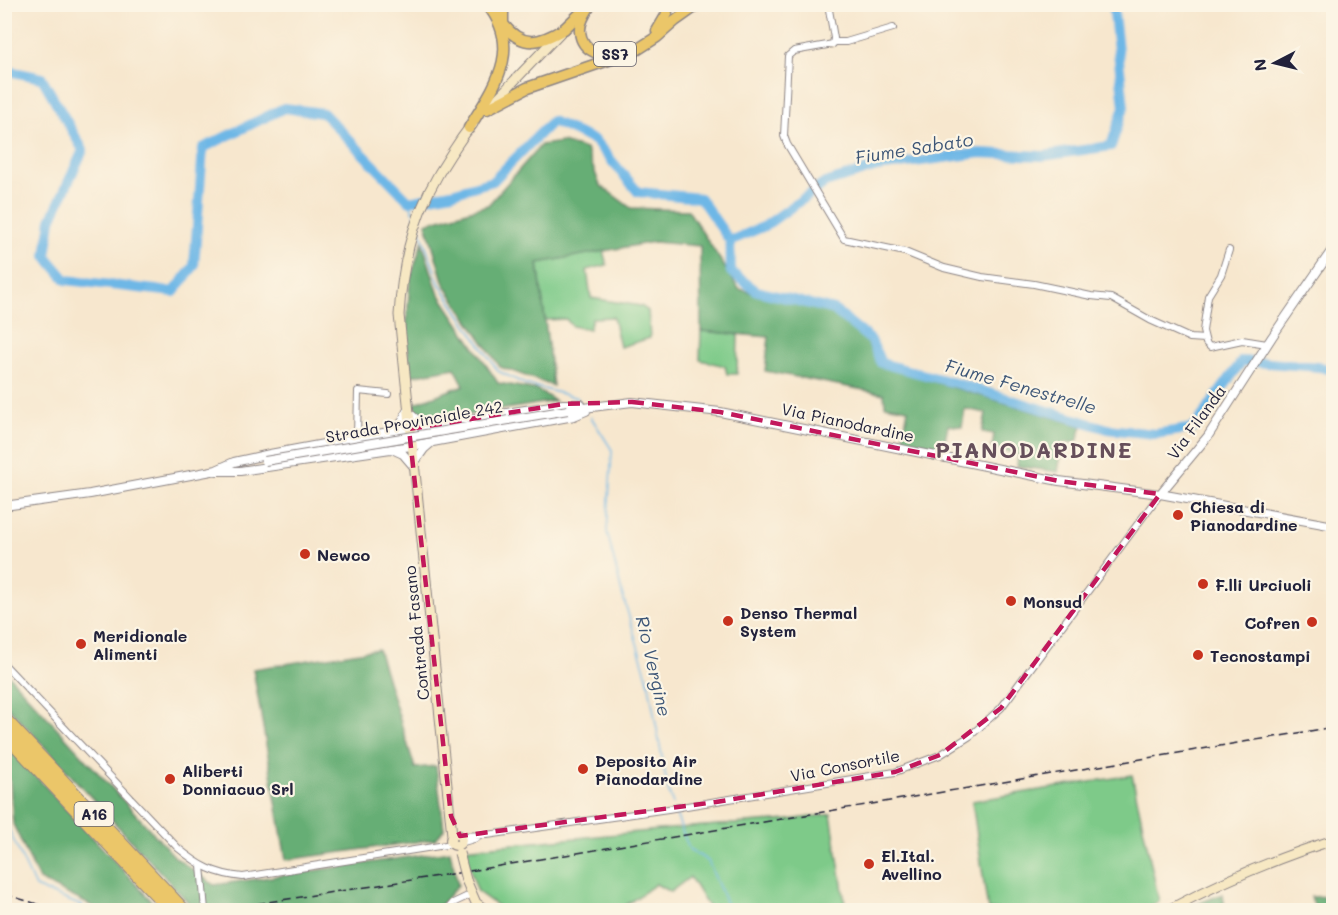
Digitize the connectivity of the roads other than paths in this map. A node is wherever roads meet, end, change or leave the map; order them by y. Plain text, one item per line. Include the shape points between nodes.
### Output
1 (487, 4) edge
2 (503, 4) edge
3 (590, 4) edge
4 (666, 4) edge
5 (699, 4) edge
6 (828, 4) edge
7 (893, 28) dead end
8 (564, 29) junction
9 (835, 42) junction
10 (487, 109) junction
11 (469, 128) junction
12 (1334, 248) edge
13 (1229, 250) dead end
14 (1205, 339) junction
15 (1267, 344) junction
16 (388, 394) dead end
17 (603, 405) junction
18 (407, 411) junction
19 (424, 426) junction
20 (409, 429) junction
21 (394, 431) junction
22 (357, 437) junction
23 (435, 441) junction
24 (411, 446) junction
25 (391, 449) junction
26 (415, 465) junction
27 (214, 471) junction
28 (1160, 494) junction
29 (4, 506) edge
30 (1334, 526) edge
31 (4, 664) edge
32 (4, 718) edge
33 (4, 733) edge
34 (1334, 840) edge
35 (456, 841) junction
36 (201, 866) junction
37 (472, 894) junction
38 (204, 907) edge
39 (170, 910) edge
40 (184, 910) edge
41 (447, 910) edge
42 (486, 910) edge
43 (1168, 910) edge

1 - 11 main road via 500,27 504,61 498,81
2 - 8 main road via 503,24 516,37 535,42
3 - 4 main road, SS7 via 580,31 588,47 604,55 623,51 651,37 664,22
3 - 8 main road, SS7
5 - 10 main road via 635,51 526,88
6 - 9 street
7 - 9 street
8 - 10 main road, Contrada Fasano
9 - 14 street via 794,51 788,56 784,136 840,234 848,241 905,252 944,268 982,277 1111,298 1190,338
10 - 11 main road, Contrada Fasano
11 - 18 main road, Contrada Fasano via 440,170 416,218 404,267 399,315
12 - 15 street
13 - 14 street via 1221,275 1208,296
14 - 15 street via 1210,347 1242,340
15 - 28 street, Via Filanda via 1208,436
16 - 22 street via 358,391
17 - 19 street via 563,404
17 - 23 street via 574,416
17 - 27 street, Strada Provinciale 242, bridge
17 - 28 street, Via Pianodardine via 632,402 720,411 1059,481
18 - 19 street
18 - 20 main road, Contrada Fasano
18 - 21 street
19 - 20 street
20 - 21 street
20 - 24 main road, Contrada Fasano
21 - 22 street
22 - 27 street via 234,462
23 - 24 street
23 - 26 street via 424,448
24 - 25 street
24 - 26 main road, Contrada Fasano
25 - 26 street
25 - 27 street via 240,471
26 - 35 main road, Contrada Fasano via 432,649
27 - 29 street
28 - 30 street, Via Pianodardine
28 - 35 street, Via Consortile via 1001,708 970,736 940,755 895,772
31 - 36 street, Via Consortile via 178,848
32 - 40 highway, A16
33 - 39 highway, A16
34 - 43 main road via 1277,859
35 - 36 street, Via Consortile via 243,878
35 - 37 main road, bridge
36 - 38 street
37 - 41 street
37 - 42 main road

